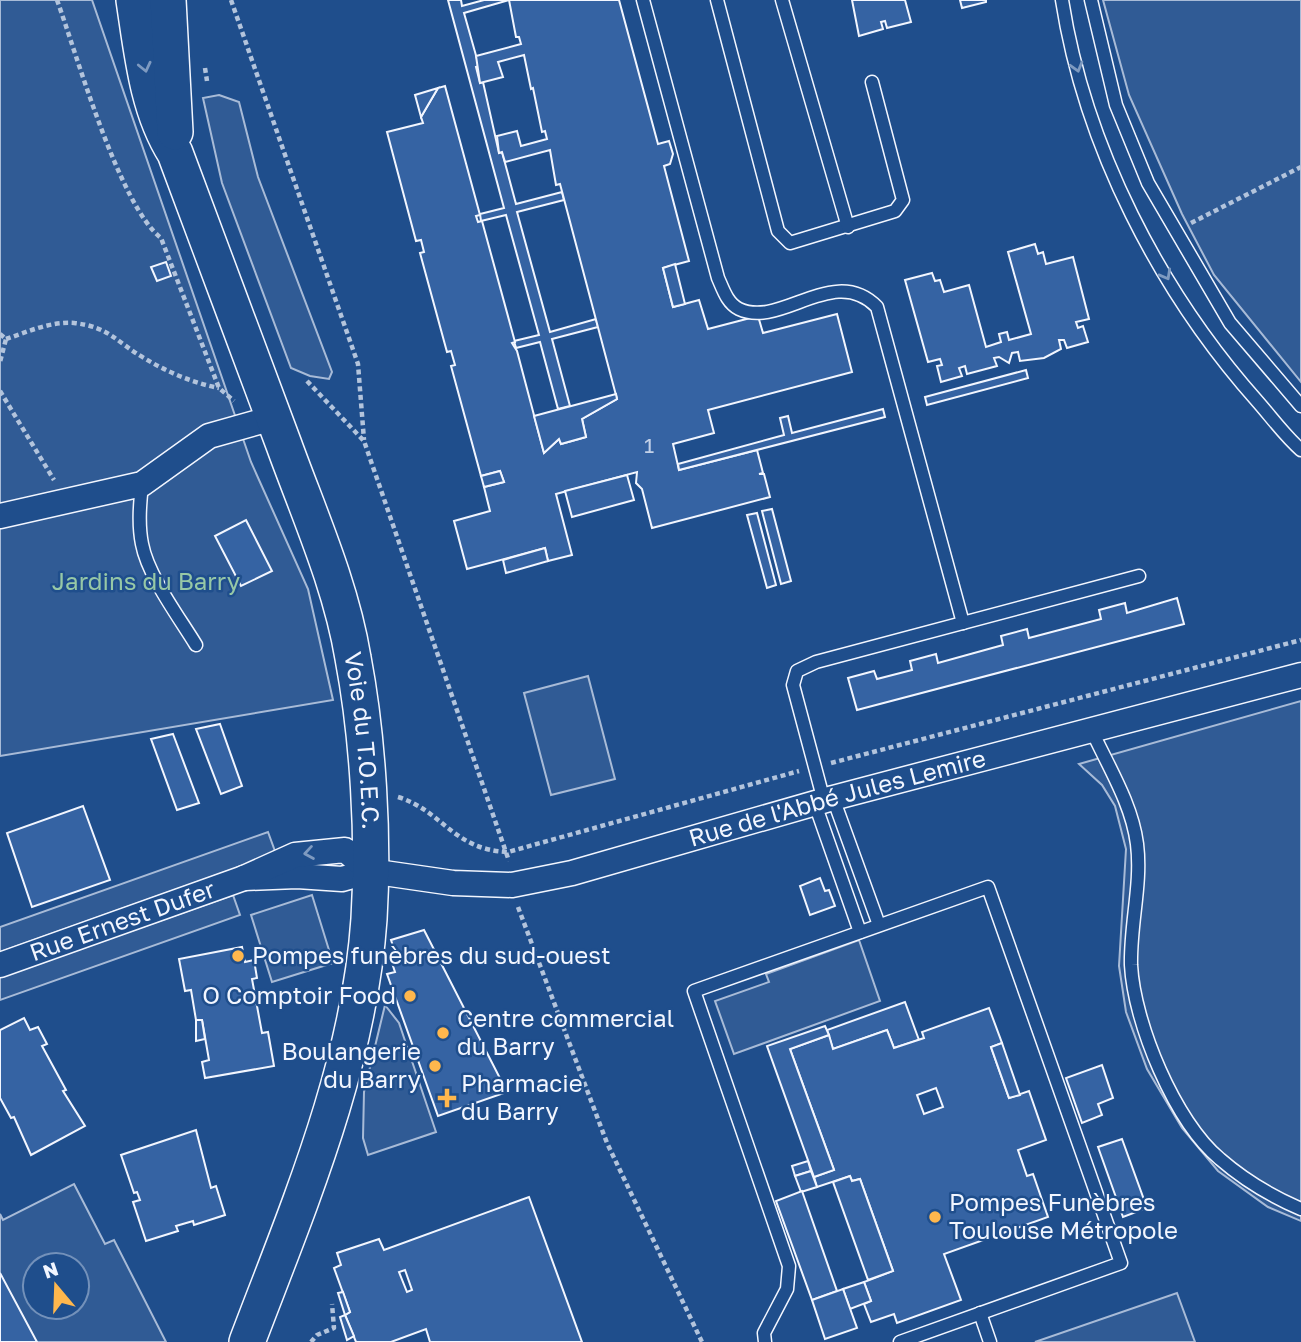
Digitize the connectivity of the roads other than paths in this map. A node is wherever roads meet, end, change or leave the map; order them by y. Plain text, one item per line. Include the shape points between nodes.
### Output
1 (134, 0) edge
2 (168, 0) edge
3 (643, 0) edge
4 (718, 0) edge
5 (782, 0) edge
6 (1062, 0) edge
7 (1091, 0) edge
8 (872, 82) dead end
9 (175, 153) junction
10 (848, 227) junction
11 (1301, 406) edge
12 (273, 418) junction
13 (1301, 450) edge
14 (142, 484) junction
15 (0, 516) edge
16 (1139, 576) dead end
17 (963, 623) junction
18 (196, 645) dead end
19 (1301, 675) edge
20 (1092, 731) junction
21 (824, 801) junction
22 (370, 871) junction
23 (879, 925) junction
24 (860, 932) junction
25 (0, 965) edge
26 (1301, 1209) edge
27 (980, 1313) junction
28 (247, 1342) edge
29 (765, 1342) edge
30 (900, 1342) edge
31 (990, 1342) edge

1 -> 9 street, Voie du T.O.E.C. via 160,129
2 - 9 street, Voie du T.O.E.C.
3 - 17 lane via 727,299 739,309 760,312 854,291 877,307
4 - 10 lane via 778,231 790,243
5 - 10 lane
6 -> 13 lane via 1098,133 1144,234 1178,296 1221,357
7 - 11 lane via 1116,105 1148,183 1230,323
8 - 10 lane via 903,200 895,211
9 - 12 street, Voie du T.O.E.C.
12 - 14 street via 208,436
12 - 22 street, Voie du T.O.E.C. via 327,562 353,656
14 - 15 street
14 - 18 lane via 142,546 164,594
16 - 17 lane
17 - 21 lane via 797,671 793,685
19 - 20 street, Rue de l'Abbé Jules Lemire
20 - 21 street, Rue de l'Abbé Jules Lemire
20 - 26 lane via 1125,801 1137,842 1132,969 1144,1028 1187,1122 1219,1159
21 - 22 street, Rue de l'Abbé Jules Lemire via 572,873 512,885 453,884
21 - 23 lane
21 - 24 lane
22 - 25 street, Rue Ernest Dufer via 345,850 295,855 244,878
22 - 28 street, Voie du T.O.E.C. via 369,921 352,1027 324,1139
23 - 24 lane
23 - 27 lane via 988,887 1121,1263
24 - 29 lane via 694,990 789,1265 787,1289 764,1333
27 - 30 lane
27 - 31 lane

